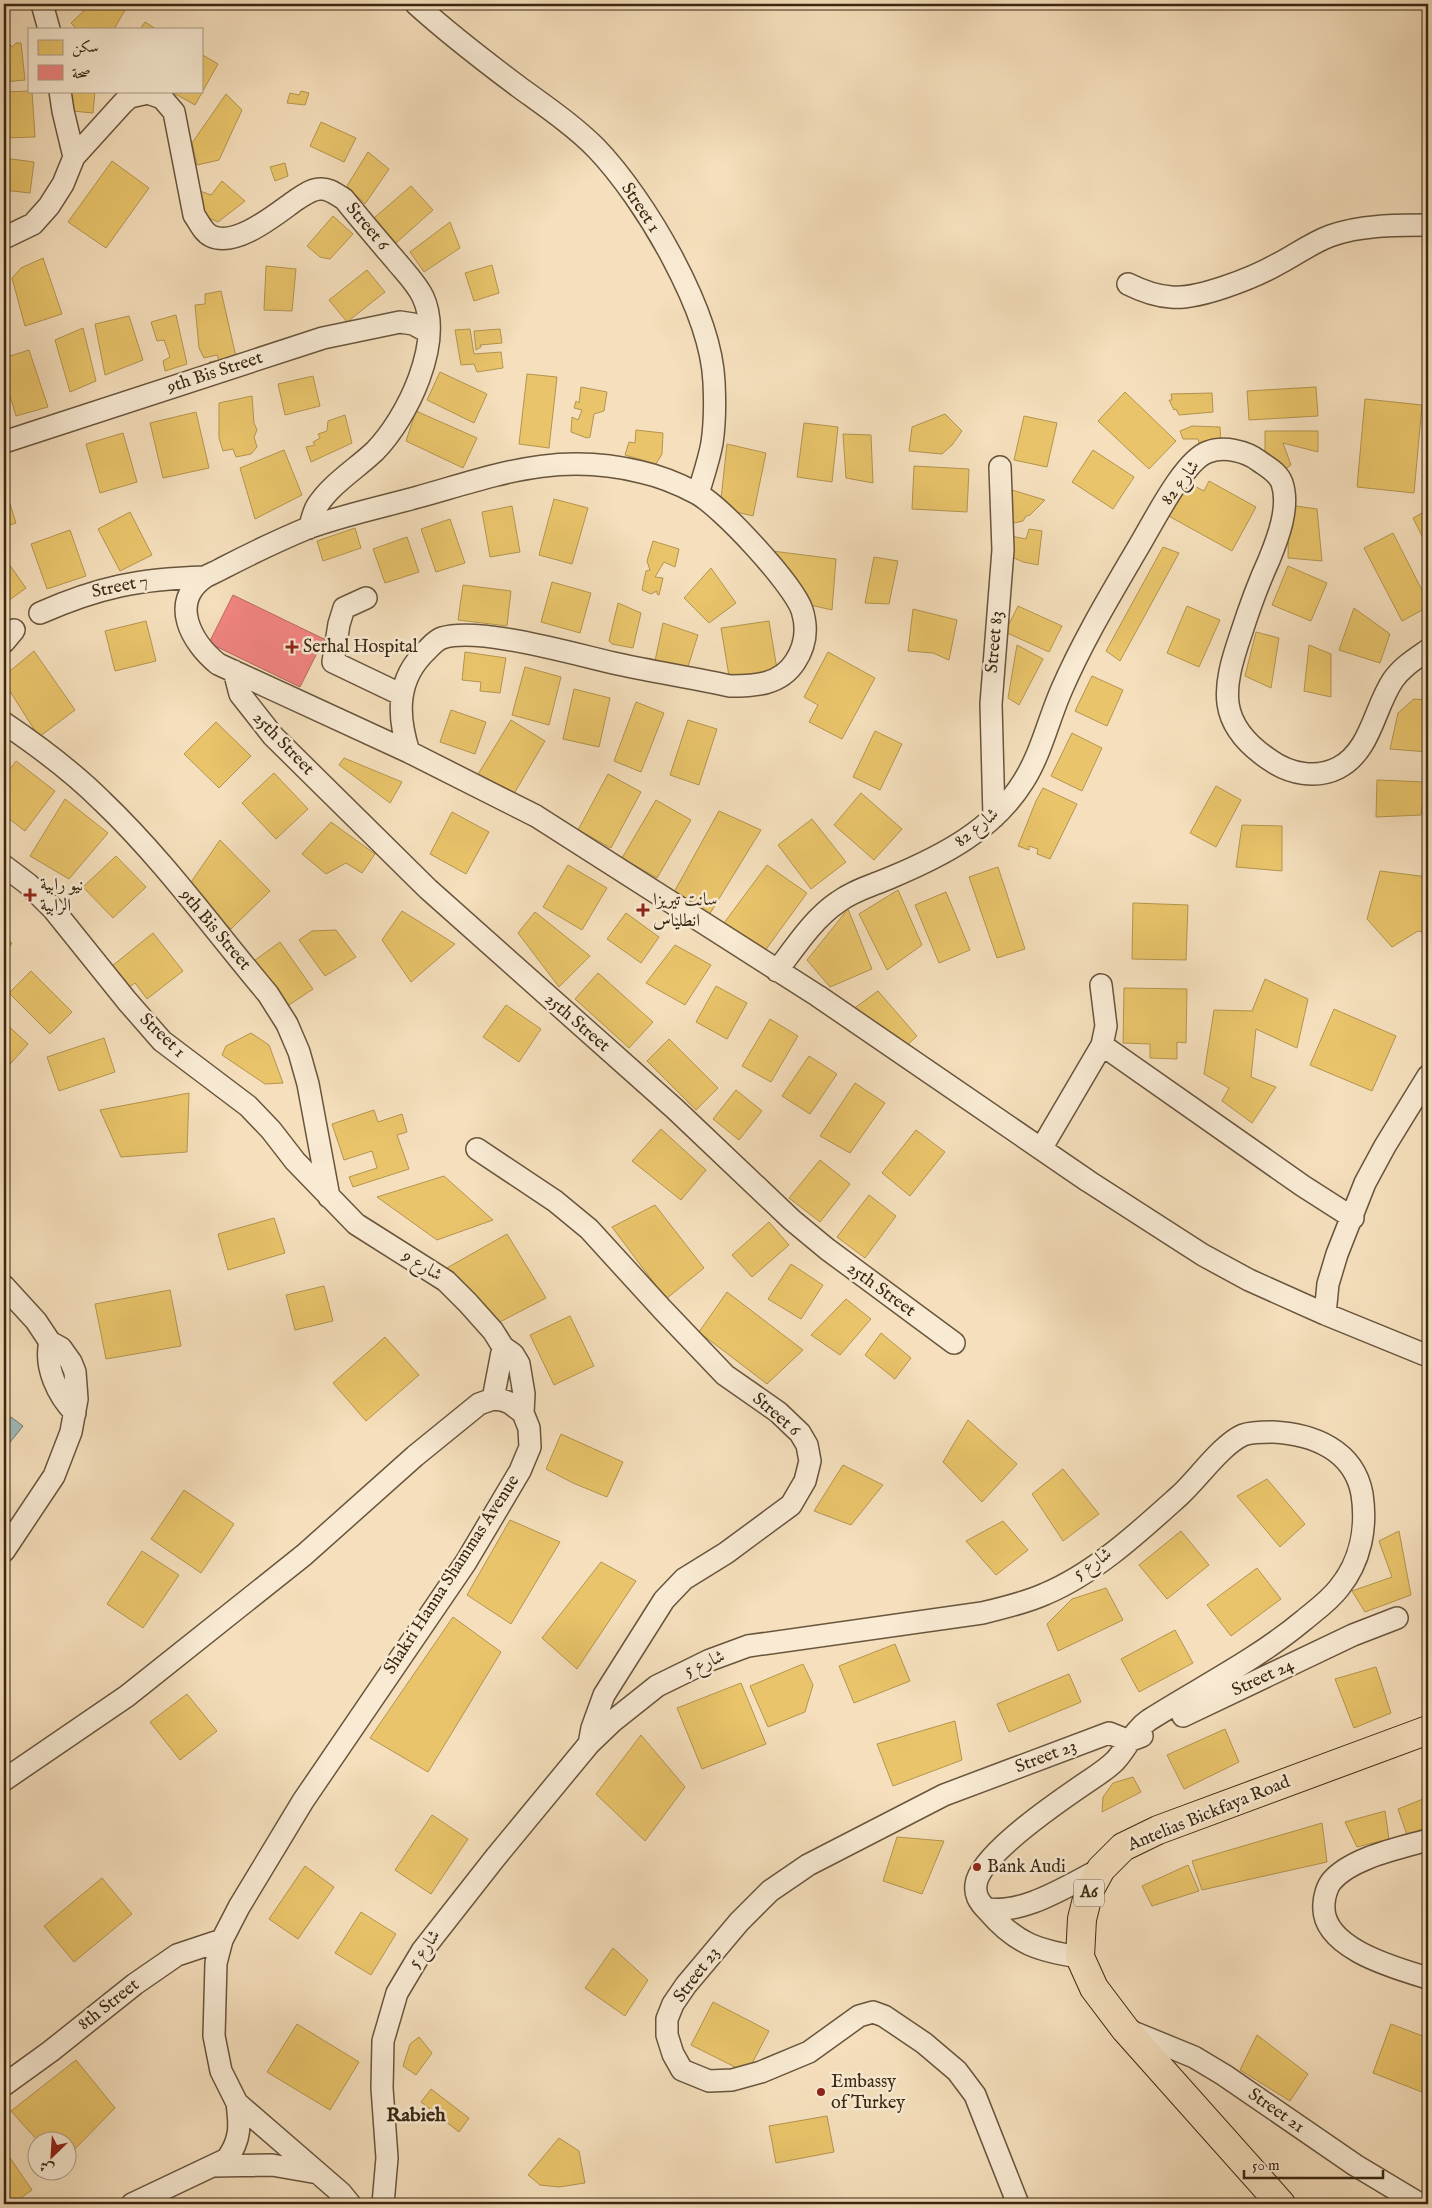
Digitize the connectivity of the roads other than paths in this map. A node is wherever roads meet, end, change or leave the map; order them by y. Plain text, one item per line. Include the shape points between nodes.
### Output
1 (42, 4) edge
2 (416, 4) edge
3 (49, 28) edge
4 (60, 92) edge
5 (74, 157) junction
6 (1428, 225) edge
7 (4, 238) edge
8 (1128, 284) dead end
9 (428, 332) junction
10 (4, 442) edge
11 (1000, 466) dead end
12 (698, 494) junction
13 (309, 528) junction
14 (204, 577) junction
15 (366, 598) dead end
16 (40, 613) dead end
17 (1428, 650) edge
18 (234, 671) junction
19 (402, 695) junction
20 (4, 723) edge
21 (409, 752) junction
22 (994, 817) junction
23 (4, 866) edge
24 (777, 971) junction
25 (1101, 985) dead end
26 (1102, 1045) junction
27 (1428, 1076) edge
28 (477, 1148) dead end
29 (1041, 1149) junction
30 (329, 1197) junction
31 (1352, 1218) junction
32 (4, 1286) edge
33 (1325, 1314) junction
34 (954, 1343) dead end
35 (503, 1347) junction
36 (1428, 1356) edge
37 (493, 1399) junction
38 (523, 1413) junction
39 (4, 1550) edge
40 (1396, 1618) dead end
41 (1428, 1730) edge
42 (1129, 1741) junction
43 (589, 1744) junction
44 (4, 1780) edge
45 (1428, 1840) edge
46 (1101, 1869) junction
47 (986, 1909) junction
48 (222, 1940) junction
49 (1080, 1957) junction
50 (1428, 1978) edge
51 (1125, 2029) junction
52 (4, 2085) edge
53 (237, 2103) junction
54 (214, 2166) junction
55 (318, 2173) junction
56 (380, 2199) edge
57 (132, 2204) edge
58 (350, 2204) edge
59 (1018, 2204) edge
60 (1281, 2204) edge
61 (1420, 2204) edge

1 - 3 street
2 - 12 street, Street 1 via 596,148 621,178 665,247 700,320 709,348 714,381 712,443
4 - 5 street
5 - 7 street via 50,206 33,224
5 - 9 street, Street 6 via 130,97 148,93 162,98 174,112 178,123 194,215 210,236 224,239 237,236 306,194 330,190 344,199 411,279 423,297
6 - 8 street via 1344,231 1250,278 1197,294 1173,298 1149,294
9 - 10 street, 9th Bis Street via 400,322 323,338
9 - 13 street, Street 6 via 424,363 417,383 395,426 316,507
11 - 22 street, Street 83 via 1003,550 991,704
12 - 13 street via 642,472 582,463 552,464 522,468
12 - 19 street via 726,518 776,571 798,600 806,631 802,652 790,670 773,681 752,686 730,686 486,636 459,636 440,638 421,656
13 - 14 street
14 - 16 street, Street 7 via 161,578 120,585 79,596
14 - 18 street via 193,589 185,607 188,624 205,653
15 - 19 street via 344,608 333,662
17 - 22 street, شارع 82 via 1401,670 1392,682 1362,746 1340,767 1324,773 1292,772 1252,748 1234,724 1226,689 1230,665 1278,536 1284,510 1282,483 1273,470 1251,455 1223,450 1208,452 1196,459 1176,486 1114,587 1084,640 1030,771
18 - 21 street
18 - 34 street, 25th Street via 240,694 273,736 428,889 675,1109 792,1220
19 - 21 street via 401,728
20 - 30 street, 9th Bis Street via 30,740 120,819 268,994 287,1024 299,1052
21 - 24 street via 536,816
22 - 24 street, شارع 82 via 951,849 838,901 810,928
23 - 30 street, Street 1 via 54,909 162,1041 248,1106
24 - 29 street
25 - 26 street via 1106,1026
26 - 29 street
26 - 31 street
27 - 31 street via 1365,1183
28 - 43 street, Street 6 via 555,1201 589,1229 725,1375 778,1412 800,1433 807,1445 810,1461 805,1481 791,1505 726,1553 684,1579 664,1600 604,1695
29 - 33 street via 1203,1255
30 - 35 street, شارع 9 via 356,1224 446,1281 493,1331
31 - 33 street via 1328,1284
32 - 39 street via 36,1320 50,1342 61,1348 71,1362 77,1399 70,1432 54,1476
33 - 36 street
35 - 37 street
35 - 38 street, شارع 9 via 519,1364 524,1394
37 - 38 street via 510,1403
37 - 44 street via 479,1404 449,1426 304,1555 127,1696
38 - 48 street, Shakri Hanna Shammas Avenue via 529,1428 530,1447 520,1471 466,1562 303,1801
40 - 42 street, Street 24 via 1353,1635
41 - 46 highway, Antelias Bickfaya Road / A6 via 1158,1830 1123,1847
42 - 43 street, شارع 5 via 1146,1722 1268,1648 1340,1587 1364,1536 1365,1513 1361,1488 1350,1463 1332,1448 1315,1439 1288,1433 1243,1435 1126,1542 1047,1594 982,1613 748,1646 657,1686
42 - 47 street, شارع 5 via 1115,1761 1064,1797 988,1861 976,1884 978,1899
42 - 59 street, Street 23 via 1109,1733 1031,1761 944,1795 808,1865 770,1891 739,1922 686,1985 667,2020 667,2035 682,2070 709,2081 732,2080 761,2072 810,2052 859,2016 873,2012 884,2016 924,2043 957,2071 975,2095
43 - 56 street, شارع 5 via 422,1951 397,1993 383,2041 386,2158
45 - 50 street via 1373,1856 1349,1867 1330,1882 1323,1912 1327,1925 1341,1940 1362,1954
46 - 47 street via 1017,1907 1002,1911
46 - 49 highway, Antelias Bickfaya Road / A6 via 1082,1919
47 - 49 street, شارع 5 via 1019,1941 1051,1953
48 - 52 street, 8th Street via 176,1955
48 - 53 street, Shakri Hanna Shammas Avenue via 216,1963 214,2036 221,2071
49 - 51 highway, Antelias Bickfaya Road / A6 via 1094,1988
51 - 60 highway, Antelias Bickfaya Road / A6
51 - 61 street, Street 21 via 1194,2057 1355,2165
53 - 54 street via 240,2123 236,2145 227,2159
53 - 55 street, Shakri Hanna Shammas Avenue
54 - 55 street via 272,2165
54 - 57 street
55 - 58 street, Shakri Hanna Shammas Avenue

